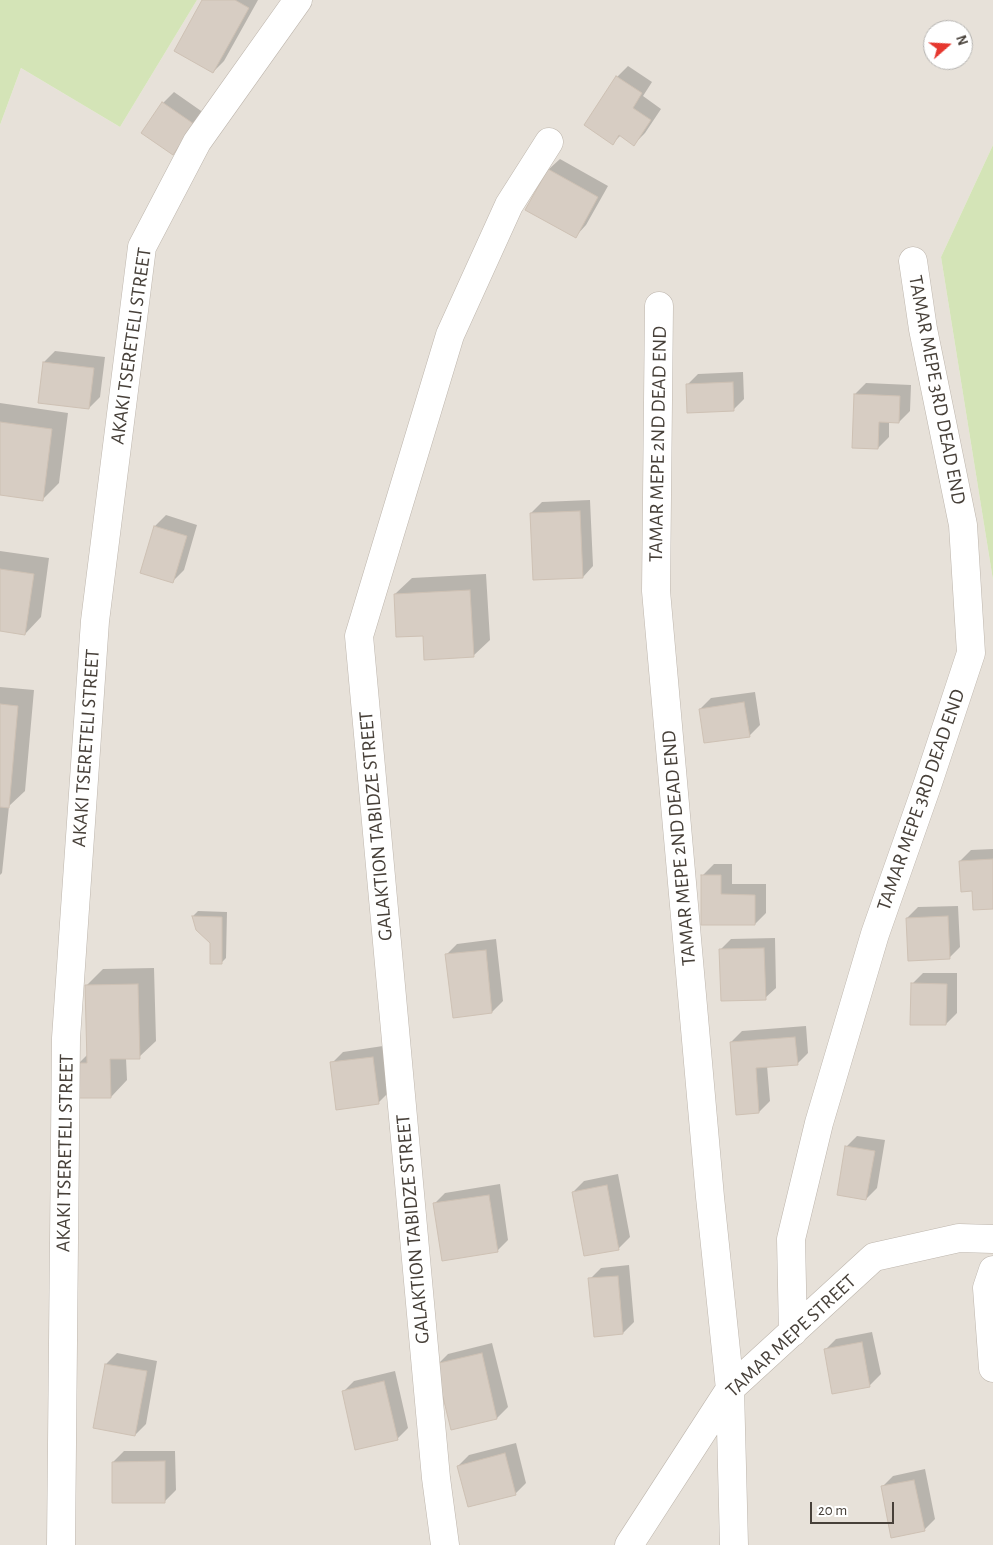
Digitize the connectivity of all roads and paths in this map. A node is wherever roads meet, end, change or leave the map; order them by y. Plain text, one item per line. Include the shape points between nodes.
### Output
1 (298, 0) edge
2 (549, 142) dead end
3 (913, 261) dead end
4 (659, 306) dead end
5 (993, 1239) edge
6 (993, 1270) edge
7 (793, 1332) junction
8 (993, 1368) edge
9 (730, 1389) junction
10 (61, 1545) edge
11 (445, 1545) edge
12 (629, 1545) edge
13 (734, 1545) edge

1 - 10 street, AKAKI TSERETELI STREET via 197,142 142,247 95,621 66,1038
2 - 11 street, GALAKTION TABIDZE STREET via 509,205 450,335 359,636 435,1468
3 - 7 street, TAMAR MEPE 3RD DEAD END via 963,526 971,653 875,934 819,1123 791,1239
4 - 9 street, TAMAR MEPE 2ND DEAD END via 656,591
5 - 7 street, TAMAR MEPE STREET via 959,1238 874,1257
6 - 8 street via 988,1288
7 - 9 street, TAMAR MEPE STREET
9 - 12 street, TAMAR MEPE STREET
9 - 13 street, TAMAR MEPE 2ND DEAD END

